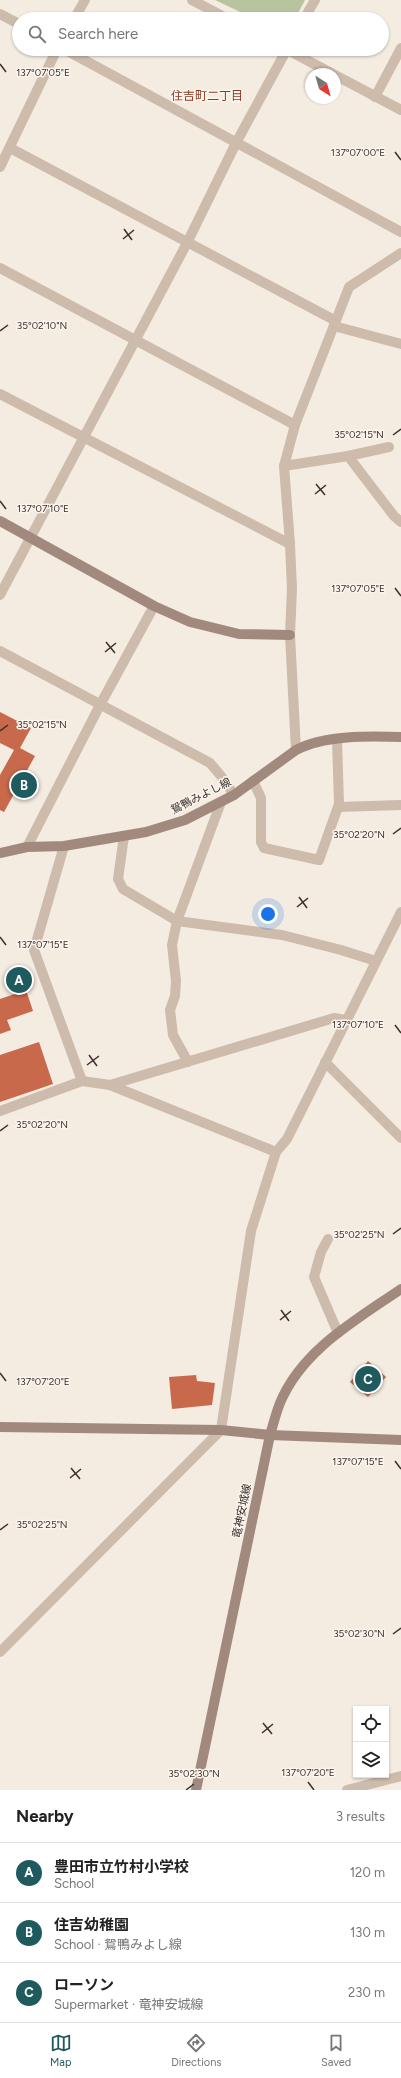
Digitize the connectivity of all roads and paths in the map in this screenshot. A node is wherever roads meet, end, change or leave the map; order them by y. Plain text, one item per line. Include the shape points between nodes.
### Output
1 (85, 0) edge
2 (192, 0) edge
3 (315, 0) edge
4 (78, 12) edge
5 (215, 12) edge
6 (308, 12) edge
7 (0, 14) edge
8 (12, 20) edge
9 (401, 48) edge
10 (54, 56) edge
11 (77, 56) edge
12 (283, 56) edge
13 (300, 56) edge
14 (321, 68) edge
15 (341, 79) edge
16 (375, 97) junction
17 (401, 110) edge
18 (236, 143) junction
19 (10, 148) junction
20 (0, 167) edge
21 (401, 232) edge
22 (186, 242) junction
23 (401, 253) edge
24 (0, 268) edge
25 (335, 324) junction
26 (136, 339) junction
27 (401, 344) edge
28 (0, 394) edge
29 (295, 425) junction
30 (84, 439) junction
31 (389, 447) dead end
32 (348, 456) junction
33 (284, 466) junction
34 (0, 521) edge
35 (401, 522) edge
36 (30, 537) junction
37 (290, 544) junction
38 (0, 595) edge
39 (154, 606) junction
40 (290, 635) junction
41 (0, 651) edge
42 (100, 705) junction
43 (401, 737) edge
44 (336, 739) junction
45 (296, 750) junction
46 (253, 781) junction
47 (234, 795) junction
48 (221, 802) junction
49 (401, 805) edge
50 (338, 807) junction
51 (124, 836) junction
52 (64, 846) junction
53 (27, 848) junction
54 (0, 853) edge
55 (401, 912) edge
56 (177, 922) junction
57 (376, 961) junction
58 (346, 1020) junction
59 (188, 1062) junction
60 (325, 1062) junction
61 (82, 1081) junction
62 (110, 1085) junction
63 (0, 1111) edge
64 (401, 1138) edge
65 (276, 1152) junction
66 (328, 1239) dead end
67 (401, 1289) edge
68 (338, 1333) junction
69 (0, 1427) edge
70 (221, 1430) junction
71 (270, 1435) junction
72 (401, 1440) edge
73 (0, 1652) edge
74 (401, 1776) edge
75 (196, 1790) edge
76 (347, 1790) edge

1 - 4 street
2 - 5 street
3 - 6 street
7 - 8 street
9 - 16 street
10 - 19 street
11 - 18 street
12 - 18 street
13 - 14 street
15 - 16 street
16 - 17 street
18 - 21 street
18 - 22 street
19 - 20 street
19 - 22 street
22 - 25 street
22 - 26 street
23 - 25 street via 349,287
24 - 26 street
25 - 27 street
25 - 29 street
26 - 29 street
26 - 30 street
28 - 30 street
29 - 33 street
30 - 36 street
30 - 37 street
31 - 32 street
32 - 33 street
32 - 35 street
33 - 37 street
34 - 36 street
36 - 38 street
36 - 39 street
37 - 40 street
39 - 40 street via 190,622 239,634
39 - 42 street
40 - 45 street
41 - 42 street
42 - 47 street via 210,764
42 - 53 street
43 - 44 street, 鴛鴨みよし線
44 - 45 street, 鴛鴨みよし線
44 - 50 street
45 - 46 street, 鴛鴨みよし線
46 - 47 street, 鴛鴨みよし線
46 - 50 street via 261,798 261,842 264,848 319,860
47 - 48 street, 鴛鴨みよし線
48 - 51 street, 鴛鴨みよし線 via 186,820
48 - 56 street
49 - 50 street
51 - 52 street, 鴛鴨みよし線
51 - 56 street via 118,879 123,889
52 - 53 street, 鴛鴨みよし線
52 - 61 street via 34,950
53 - 54 street, 鴛鴨みよし線
55 - 57 street
56 - 57 street via 282,935
56 - 59 street via 172,945 175,996 170,1010 173,1035
57 - 58 street
58 - 59 street via 334,1018
58 - 60 street
59 - 62 street
60 - 64 street
60 - 65 street via 287,1139
61 - 62 street
61 - 63 street
62 - 65 street
65 - 70 street via 251,1231
66 - 68 street via 321,1252 314,1277
67 - 68 street, 竜神安城線
68 - 71 street, 竜神安城線 via 318,1349 295,1378 280,1402
69 - 70 street
70 - 71 street
70 - 73 street
71 - 72 street
71 - 75 street, 竜神安城線
74 - 76 street

